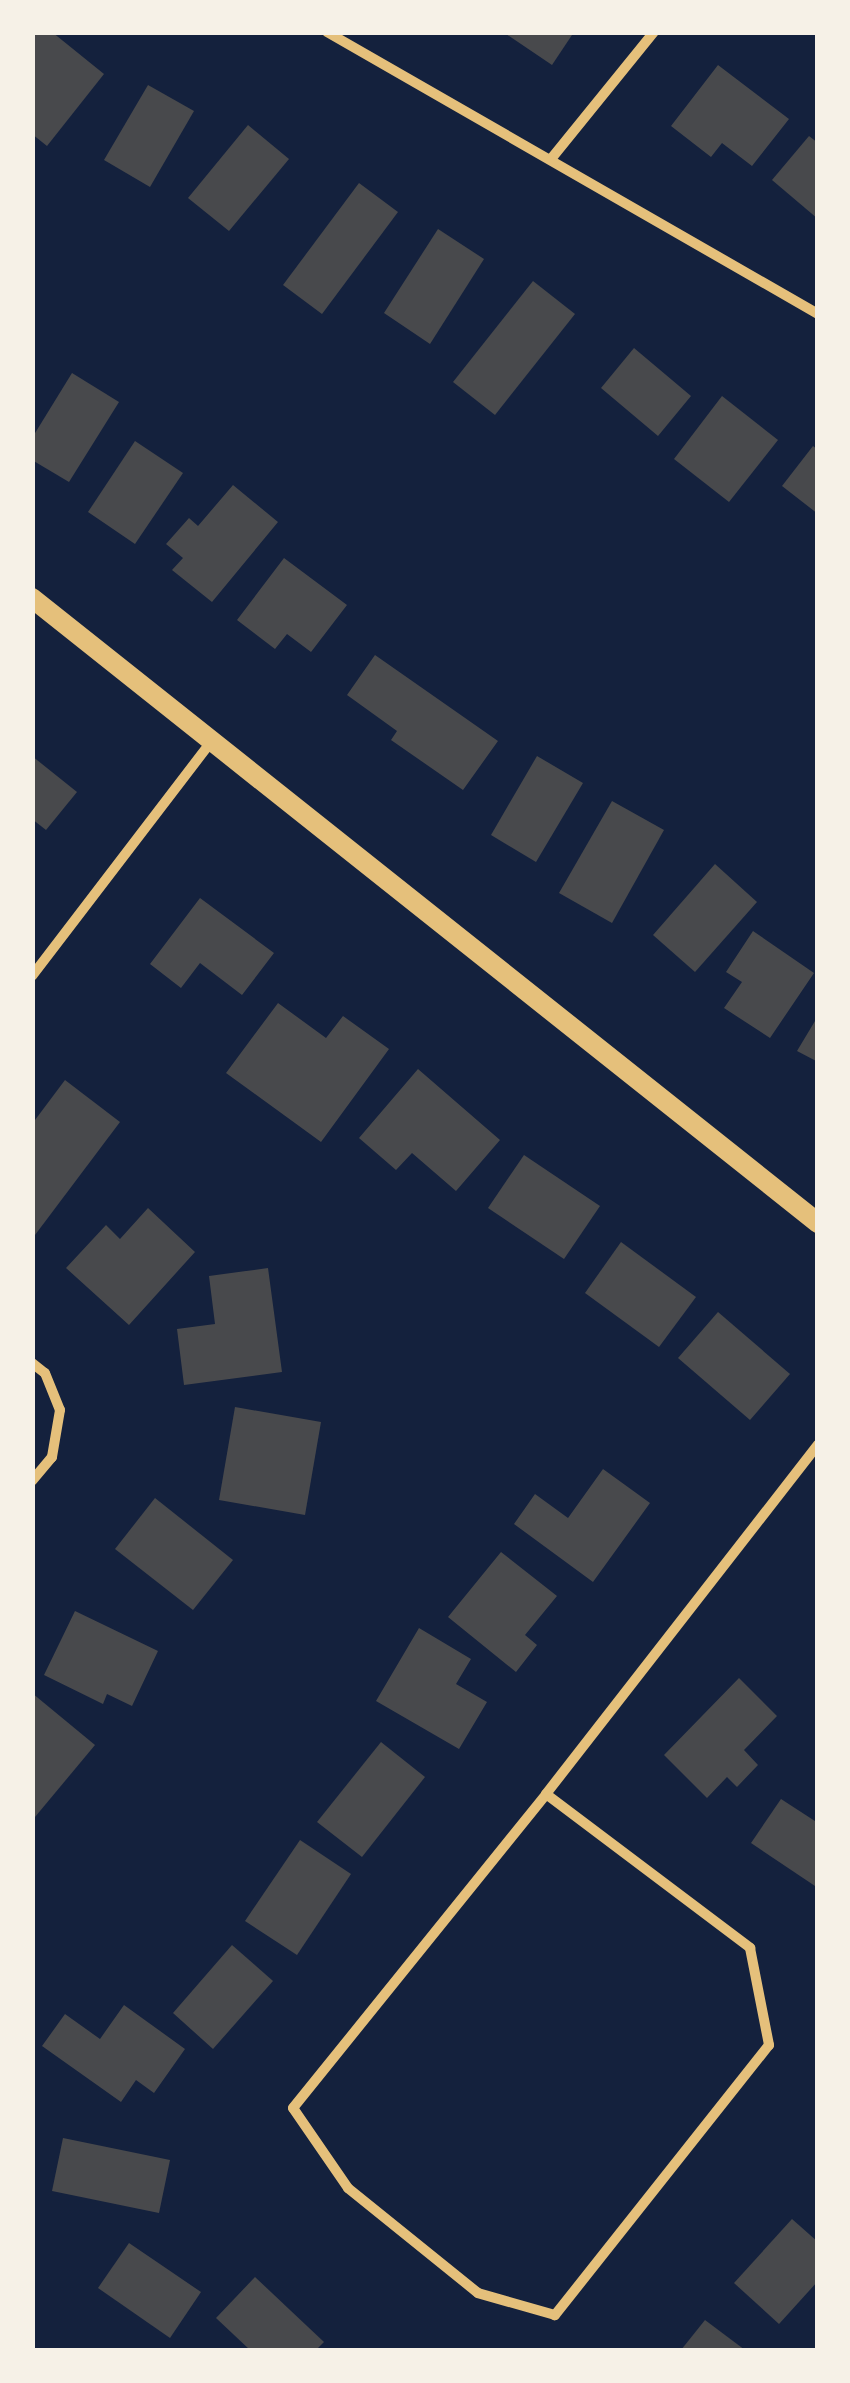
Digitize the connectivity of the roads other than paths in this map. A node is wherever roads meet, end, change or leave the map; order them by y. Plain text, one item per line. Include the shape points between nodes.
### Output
1 (327, 32) edge
2 (654, 32) edge
3 (551, 159) junction
4 (818, 314) edge
5 (32, 598) edge
6 (210, 743) junction
7 (32, 976) edge
8 (818, 1223) edge
9 (32, 1362) edge
10 (818, 1444) edge
11 (32, 1481) edge
12 (546, 1794) junction

1 - 3 street
2 - 3 street
3 - 4 street
5 - 6 main road
6 - 7 street
6 - 8 main road
9 - 11 street via 60,1410 52,1457
10 - 12 street
12 - 12 street via 750,1948 768,2045 555,2315 478,2293 348,2188 293,2108

